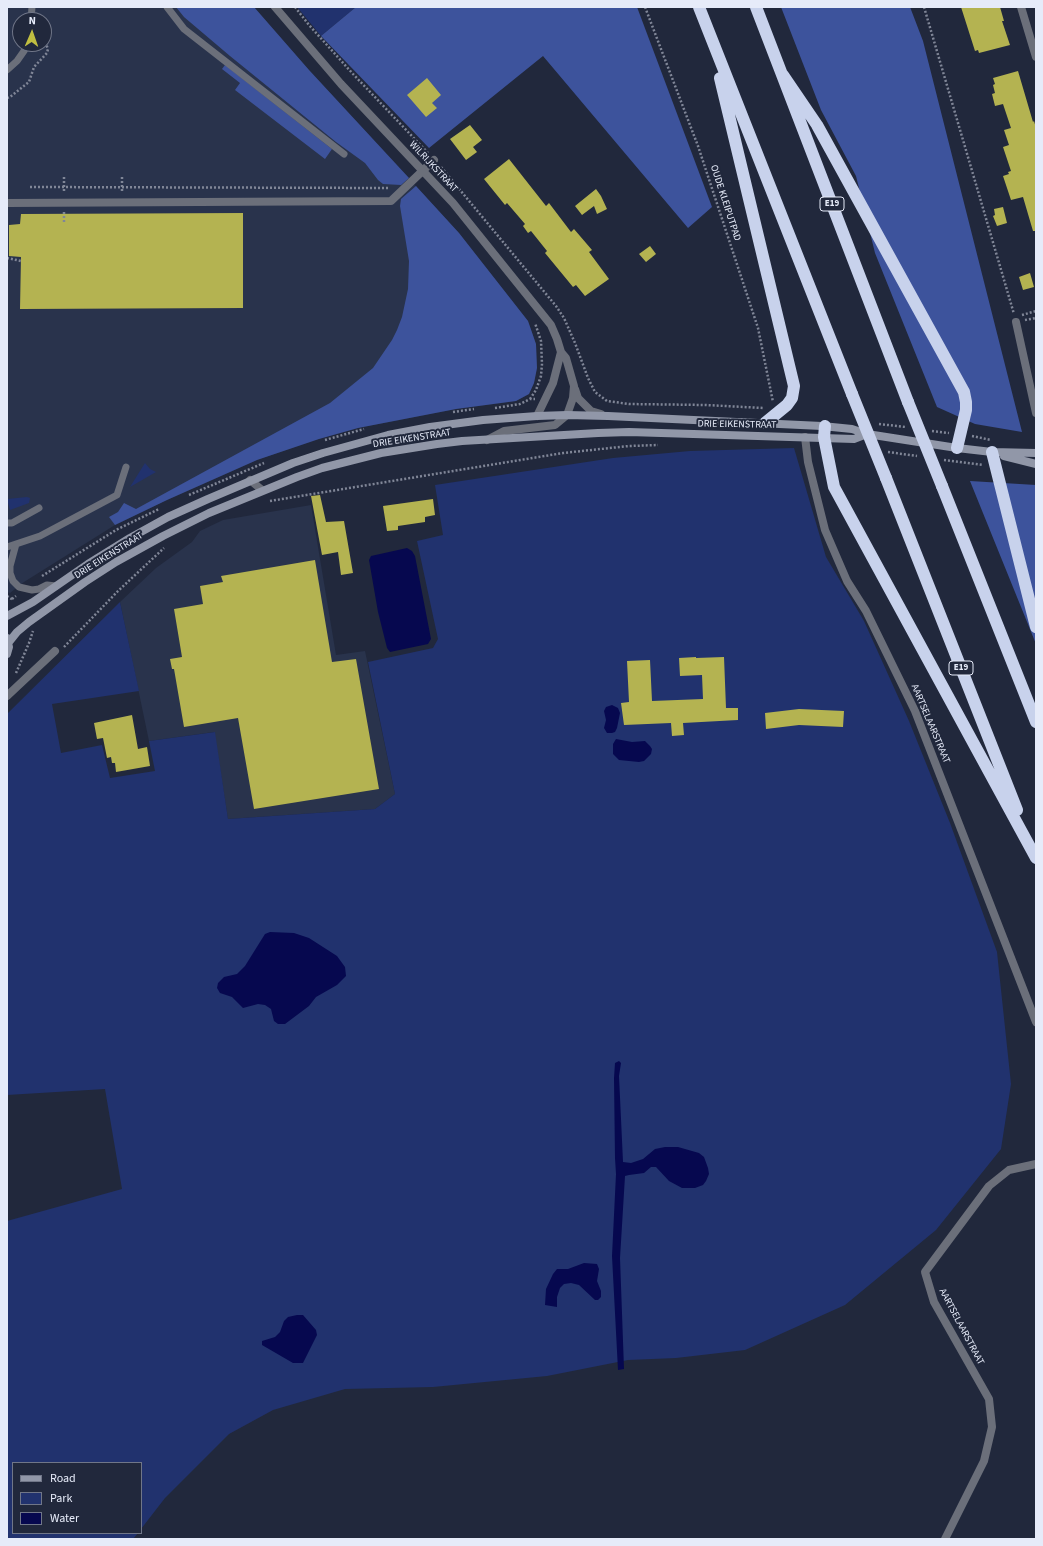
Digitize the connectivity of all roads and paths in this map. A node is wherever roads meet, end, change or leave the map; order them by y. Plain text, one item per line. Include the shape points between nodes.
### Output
1 (166, 7) edge
2 (275, 7) edge
3 (645, 7) edge
4 (699, 7) edge
5 (756, 7) edge
6 (924, 7) edge
7 (1021, 7) edge
8 (714, 45) junction
9 (22, 52) edge
10 (47, 52) edge
11 (1036, 57) edge
12 (8, 68) edge
13 (783, 75) junction
14 (7, 98) edge
15 (344, 154) dead end
16 (434, 160) dead end
17 (423, 171) junction
18 (30, 187) dead end
19 (405, 189) junction
20 (7, 202) edge
21 (7, 258) edge
22 (21, 261) dead end
23 (532, 319) dead end
24 (1015, 319) joint
25 (561, 352) junction
26 (574, 386) junction
27 (595, 392) dead end
28 (530, 399) dead end
29 (767, 408) dead end
30 (774, 408) dead end
31 (1036, 413) edge
32 (567, 415) junction
33 (536, 416) junction
34 (608, 416) junction
35 (765, 423) junction
36 (825, 432) junction
37 (805, 437) junction
38 (486, 440) junction
39 (629, 446) dead end
40 (957, 448) junction
41 (992, 452) junction
42 (1036, 453) edge
43 (1036, 464) edge
44 (126, 466) dead end
45 (250, 480) junction
46 (262, 490) junction
47 (263, 502) dead end
48 (39, 508) dead end
49 (7, 523) edge
50 (16, 544) junction
51 (167, 546) dead end
52 (7, 547) edge
53 (56, 586) junction
54 (7, 596) edge
55 (12, 599) dead end
56 (7, 616) edge
57 (1036, 627) edge
58 (8, 640) edge
59 (55, 651) joint
60 (7, 654) edge
61 (7, 696) edge
62 (1036, 722) edge
63 (1036, 858) edge
64 (1036, 1022) edge
65 (1036, 1164) edge
66 (945, 1539) edge

1 - 15 lane via 184,29
2 - 17 street, WILRIJKSTRAAT via 341,84
3 - 30 path, OUDE KLEIPUTPAD via 698,146 758,328
4 - 8 highway, E19
5 - 13 highway, E19
6 - 24 path
7 - 11 street
8 - 35 highway via 726,107 794,386 792,398 787,405
8 - 63 highway, E19, bridge
9 - 12 lane
10 - 14 path via 34,67 29,82
13 - 40 highway via 817,125 964,392 966,410
13 - 62 highway, E19, bridge via 908,402
16 - 17 street
17 - 19 street
17 - 25 street, WILRIJKSTRAAT via 453,203 542,313 551,325
18 - 19 path
19 - 20 street via 391,201
21 - 22 path
23 - 28 path via 541,341 542,364 541,376
24 - 31 street
25 - 26 street, WILRIJKSTRAAT via 566,358
25 - 33 street via 553,383
26 - 32 street, WILRIJKSTRAAT
26 - 34 street, WILRIJKSTRAAT via 578,398 591,411
27 - 29 path via 607,401 629,404
32 - 33 street, DRIE EIKENSTRAAT
32 - 34 street, DRIE EIKENSTRAAT
32 - 38 street via 555,425 504,431
33 - 45 street, DRIE EIKENSTRAAT via 476,421 388,435 293,462
34 - 35 street, DRIE EIKENSTRAAT
35 - 36 street, DRIE EIKENSTRAAT
36 - 37 street, DRIE EIKENSTRAAT
36 - 40 street, DRIE EIKENSTRAAT via 854,439 867,434
36 - 63 highway via 834,487
37 - 38 street, DRIE EIKENSTRAAT via 629,432
37 - 64 street, AARTSELAARSTRAAT via 808,462 825,530 847,581 866,611 915,711
38 - 46 street, DRIE EIKENSTRAAT via 437,444 381,453 322,468
39 - 47 path via 563,453
40 - 41 street, DRIE EIKENSTRAAT
41 - 42 street, DRIE EIKENSTRAAT
41 - 43 street, DRIE EIKENSTRAAT
41 - 57 highway
44 - 50 lane via 117,494 40,536
45 - 46 street
45 - 53 street, DRIE EIKENSTRAAT via 168,517 130,538
46 - 58 street, DRIE EIKENSTRAAT via 196,519 116,562 29,622
48 - 49 lane via 12,523
50 - 52 lane
50 - 53 lane via 10,566 13,581 19,587 32,590 47,584
51 - 59 path via 118,591 60,651
53 - 56 street, DRIE EIKENSTRAAT
54 - 55 path
58 - 60 street
59 - 61 street
65 - 66 street, AARTSELAARSTRAAT via 1009,1170 989,1186 925,1272 934,1302 989,1399 992,1427 984,1461

